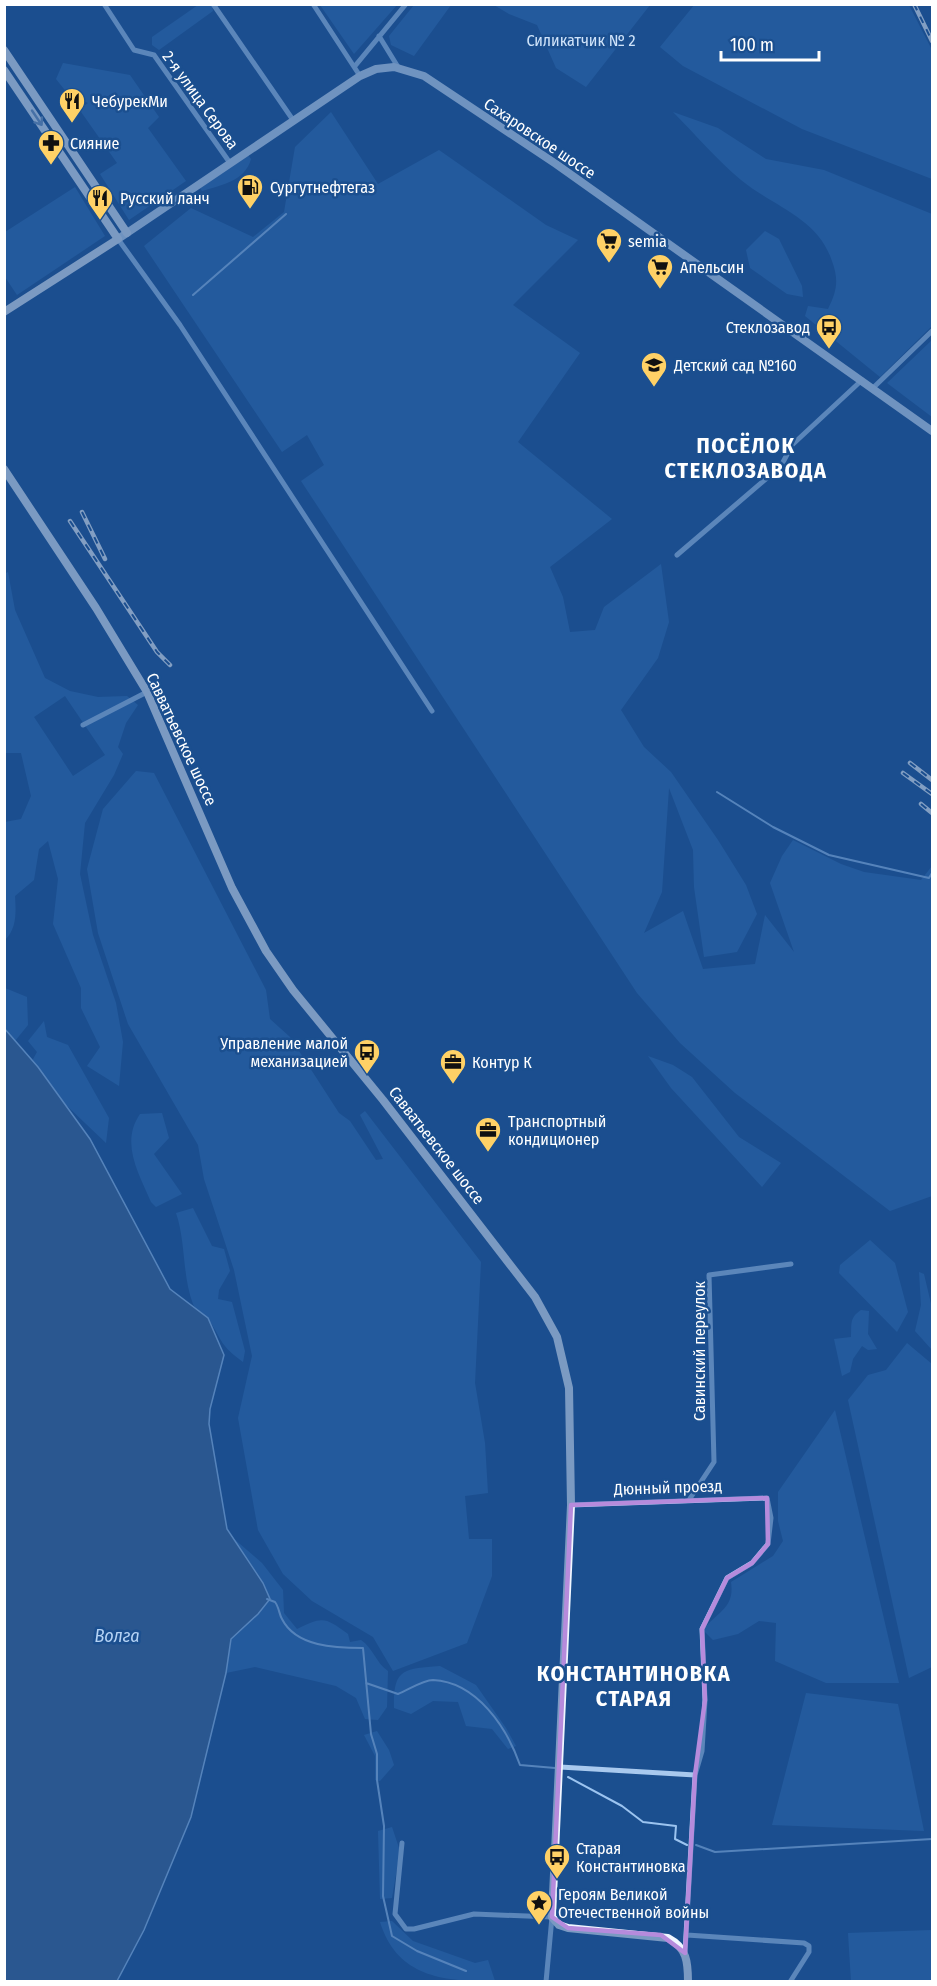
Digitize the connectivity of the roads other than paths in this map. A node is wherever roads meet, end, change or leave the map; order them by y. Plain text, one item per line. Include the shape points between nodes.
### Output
1 (104, 4) edge
2 (213, 4) edge
3 (314, 4) edge
4 (406, 4) edge
5 (379, 36) junction
6 (4, 50) edge
7 (355, 66) junction
8 (398, 67) junction
9 (5, 70) edge
10 (360, 76) junction
11 (293, 120) junction
12 (230, 163) junction
13 (127, 233) junction
14 (118, 239) junction
15 (4, 312) edge
16 (933, 331) edge
17 (863, 379) junction
18 (874, 387) junction
19 (933, 431) edge
20 (4, 469) edge
21 (676, 555) dead end
22 (147, 692) junction
23 (432, 711) dead end
24 (83, 725) dead end
25 (791, 1264) dead end
26 (689, 1500) junction
27 (570, 1505) junction
28 (560, 1767) junction
29 (695, 1775) junction
30 (402, 1843) dead end
31 (552, 1917) junction
32 (687, 1935) junction
33 (685, 1953) junction
34 (546, 1982) edge
35 (688, 1982) edge
36 (790, 1982) edge

1 - 12 street, 2-я улица Серова via 134,50 154,55
2 - 11 street
3 - 7 street
4 - 5 street
5 - 7 street
5 - 8 street
6 - 13 main road
7 - 10 street
8 - 10 main road
8 - 17 main road, Сахаровское шоссе via 420,74 467,105
9 -> 14 main road
10 - 11 main road
11 - 12 main road
12 - 13 main road
13 - 14 main road
14 - 15 main road
14 - 23 street via 180,325
16 - 18 street
17 - 18 main road, Сахаровское шоссе
17 - 21 street via 792,445 781,466
18 - 19 main road, Сахаровское шоссе
20 - 22 main road, Савватьевское шоссе
22 - 24 street
22 - 27 main road, Савватьевское шоссе via 232,888 266,951 551,1323 568,1380
25 - 26 street, Савинский переулок via 709,1275 714,1462
26 - 27 street, Дюнный проезд
26 - 29 street, Дюнный проезд via 766,1497 771,1518 768,1544 752,1563 727,1578 702,1629 705,1700 702,1751
27 - 28 main road, Савватьевское шоссе
28 - 29 street
28 - 31 main road, Савватьевское шоссе
29 - 32 street
30 - 31 street via 396,1914 406,1929 474,1914
31 - 33 main road via 566,1928 665,1936
31 - 34 street
32 - 33 street
32 - 36 street via 801,1942 809,1948 808,1954
33 - 35 main road

